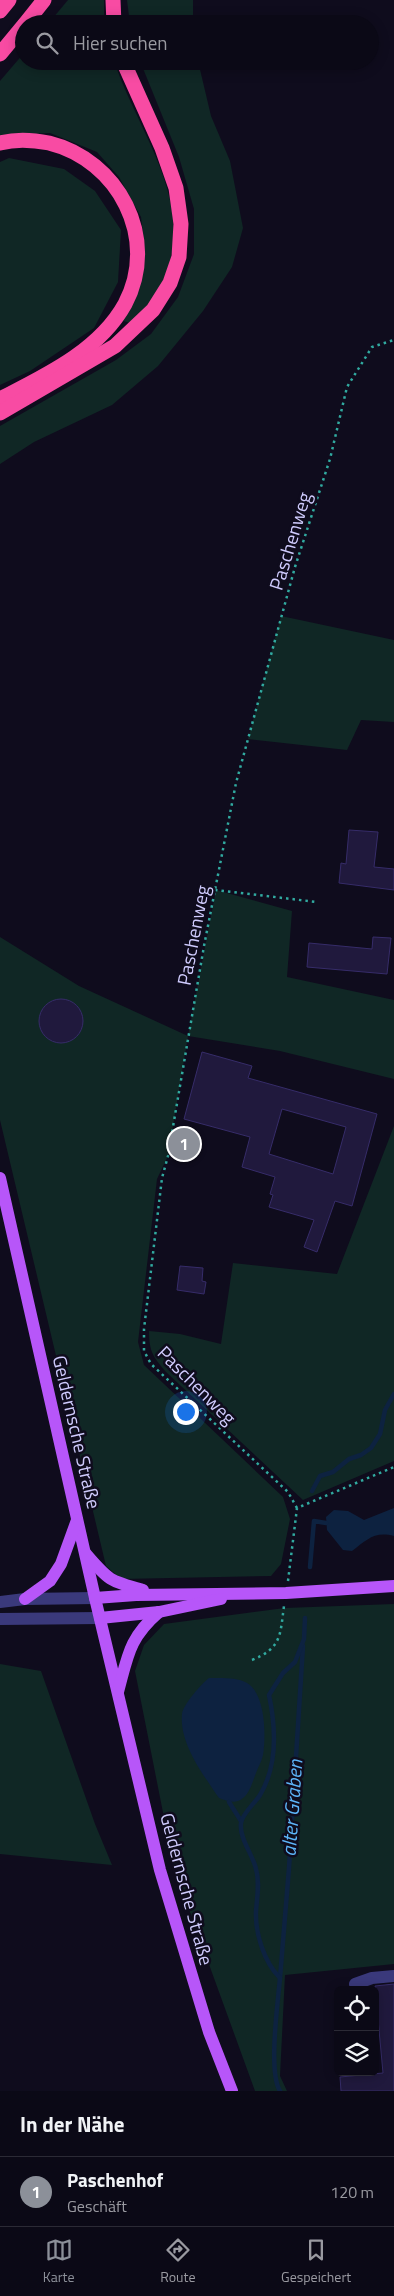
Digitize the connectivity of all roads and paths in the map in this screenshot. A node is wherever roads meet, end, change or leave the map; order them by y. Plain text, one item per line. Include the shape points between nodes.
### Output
1 (9, 0) edge
2 (44, 0) edge
3 (113, 0) edge
4 (0, 11) edge
5 (32, 15) edge
6 (114, 15) edge
7 (15, 35) edge
8 (0, 54) edge
9 (127, 70) edge
10 (0, 143) edge
11 (394, 340) edge
12 (0, 400) edge
13 (0, 413) edge
14 (215, 890) junction
15 (317, 902) dead end
16 (0, 1178) edge
17 (394, 1467) edge
18 (297, 1508) junction
19 (77, 1520) junction
20 (84, 1552) junction
21 (394, 1586) edge
22 (286, 1593) junction
23 (158, 1594) junction
24 (249, 1594) junction
25 (95, 1598) junction
26 (25, 1599) junction
27 (0, 1602) edge
28 (159, 1612) junction
29 (100, 1618) junction
30 (0, 1619) edge
31 (252, 1660) dead end
32 (118, 1694) junction
33 (394, 1976) edge
34 (355, 1984) dead end
35 (232, 2091) edge

1 - 4 highway
2 - 5 highway
3 - 6 highway
7 - 8 highway
9 - 13 highway via 176,188 181,224 179,257 170,283 153,310 115,346
10 - 12 highway via 36,140 68,148 95,164 118,189 132,218 138,250 134,280 125,304 107,328 88,348
11 - 14 path, Paschenweg via 372,347 347,387 330,459 295,567 236,783
14 - 15 path
14 - 18 path, Paschenweg via 162,1178 144,1351 164,1377 288,1492
16 - 19 main road, Geldernsche Straße
17 - 18 path
18 - 22 path
19 - 20 main road, Geldernsche Straße
19 - 26 main road via 62,1564 50,1581
20 - 23 main road via 106,1577 122,1585
20 - 25 main road, Geldernsche Straße
21 - 22 main road
22 - 24 main road
22 - 31 path via 279,1638 274,1648
23 - 24 main road
23 - 25 main road
24 - 28 main road
25 - 26 street
25 - 29 main road, Geldernsche Straße
26 - 27 street
28 - 29 main road
28 - 32 main road, Geldernsche Straße via 137,1633
29 - 30 street
29 - 32 main road, Geldernsche Straße
32 - 35 main road, Geldernsche Straße via 160,1870 209,2032
33 - 34 street

